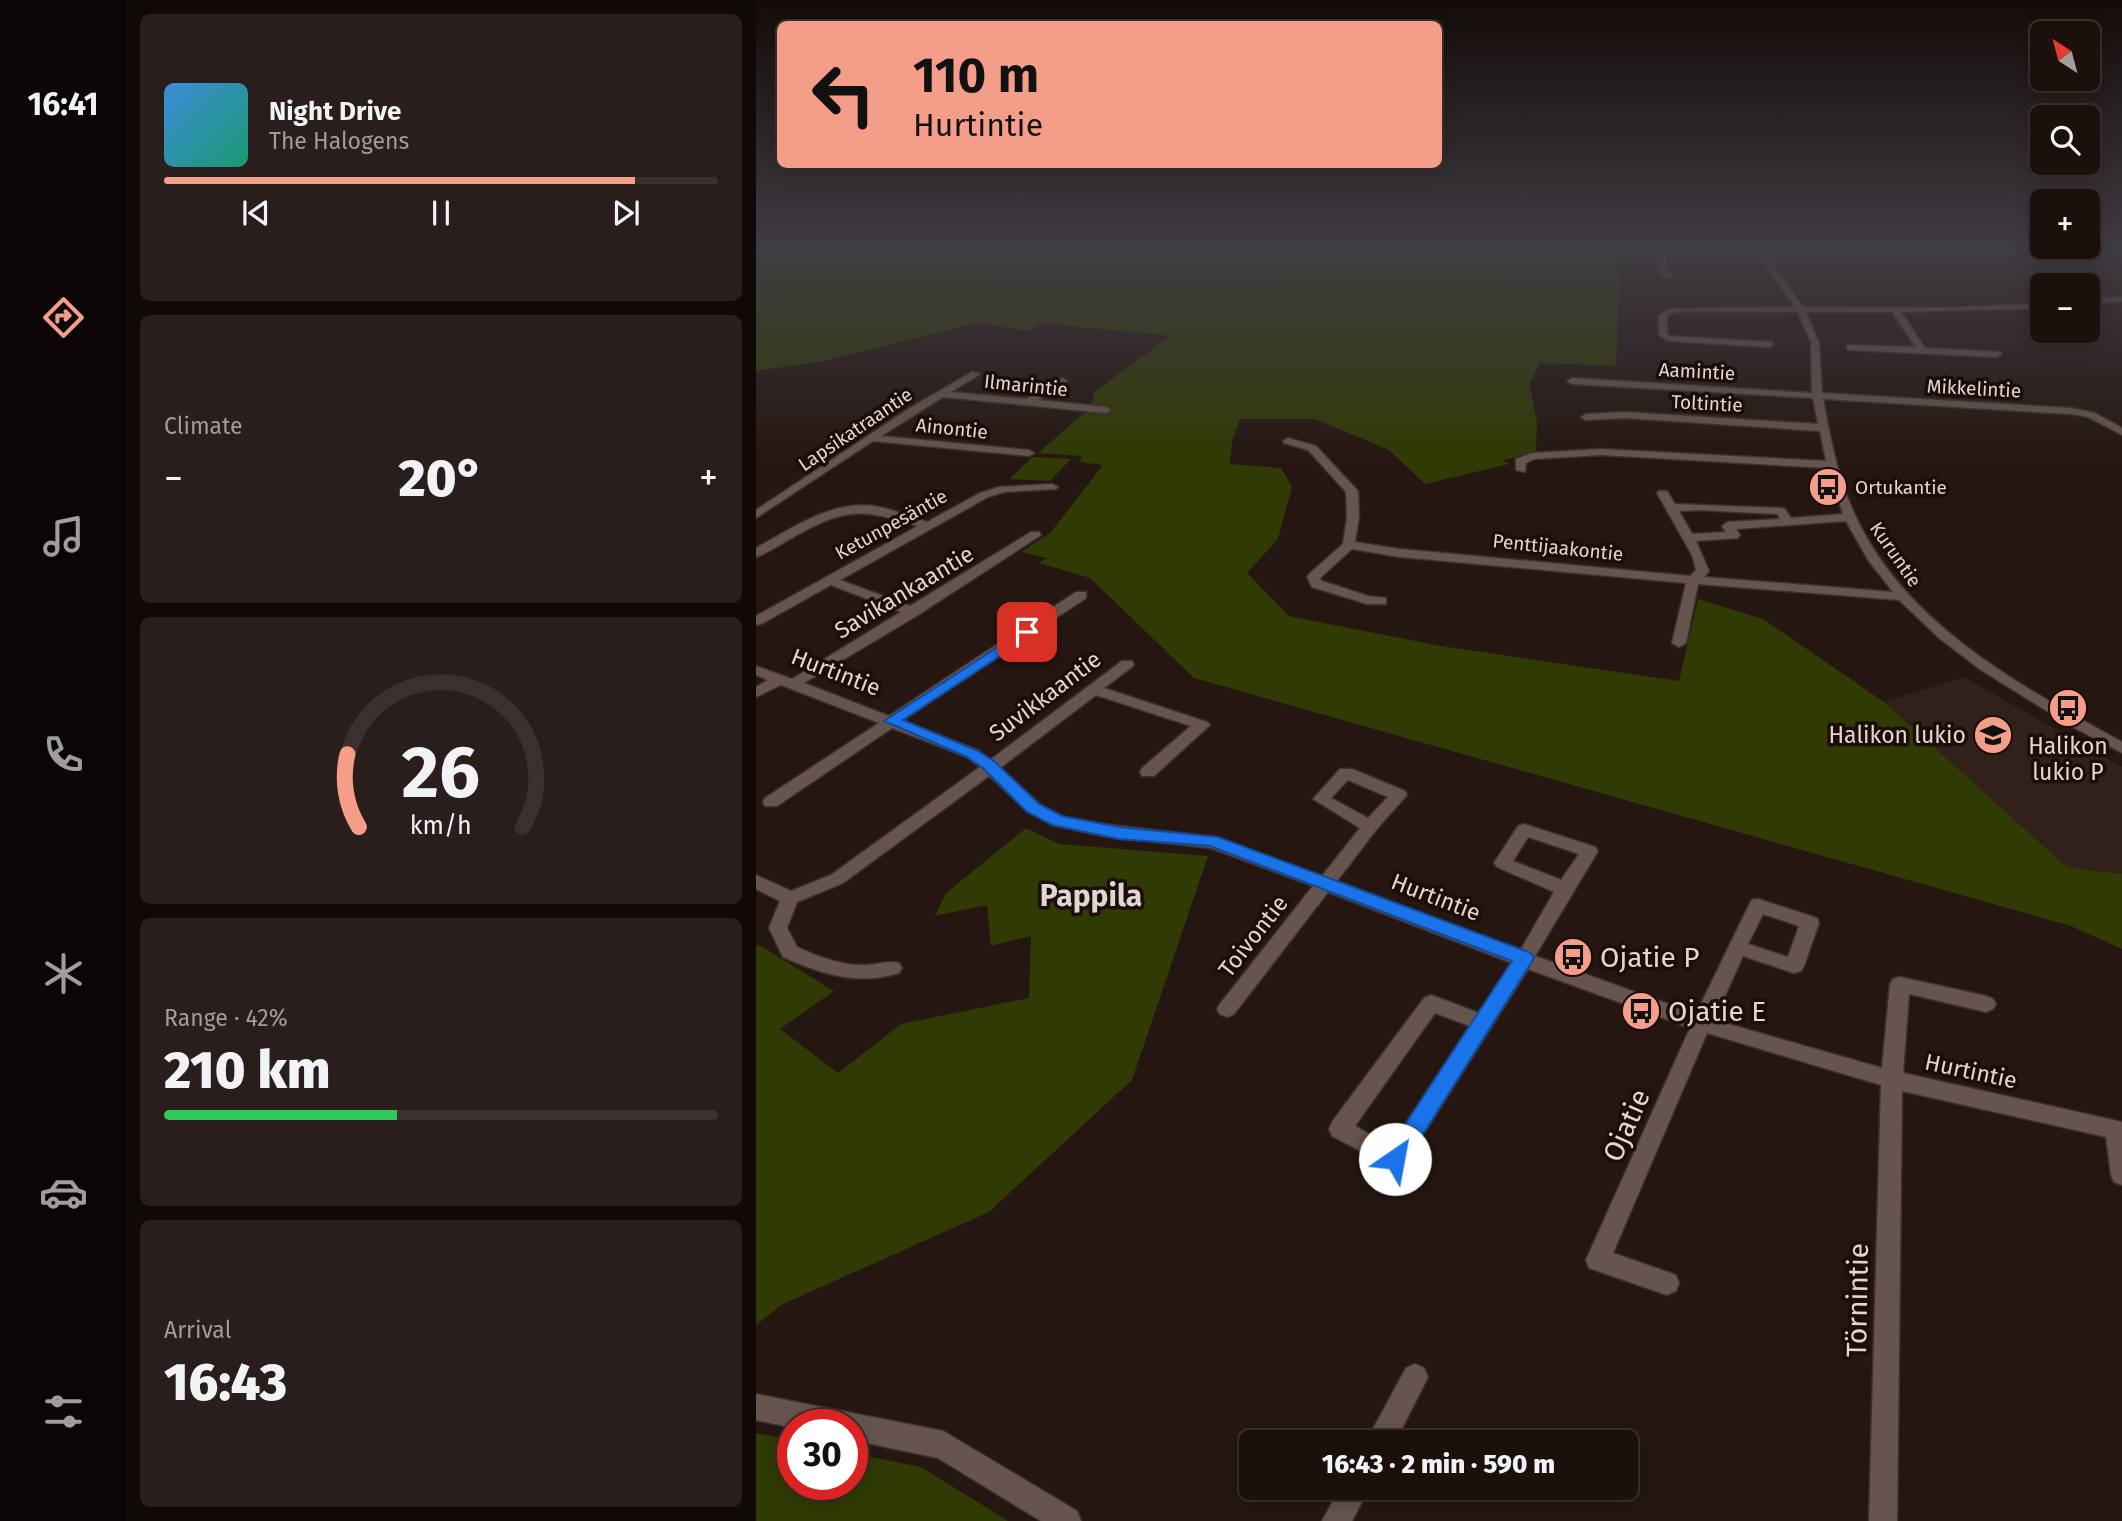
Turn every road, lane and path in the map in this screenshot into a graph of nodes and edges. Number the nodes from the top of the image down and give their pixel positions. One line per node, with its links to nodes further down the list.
1 (1662, 319): 4 (street)
2 (1804, 319): 12 (street, Kuruntie)
3 (1901, 319): 6 (street)
4 (1769, 344)
5 (1850, 347): 6 (street)
6 (1922, 351): 7 (street)
7 (1997, 354)
8 (975, 374): 11 (street, Lapsikatraantie)
9 (1062, 381): 13 (street)
10 (1573, 381): 12 (street, Aamintie)
11 (943, 394): 13 (street, Ilmarintie); 18 (street, Lapsikatraantie)
12 (1819, 396): 16 (street, Kuruntie); 17 (street, Mikkelintie)
13 (1027, 403): 14 (street, Ilmarintie)
14 (1106, 410)
15 (1586, 417): 16 (street, Toltintie)
16 (1825, 428): 21 (street, Kuruntie)
17 (2122, 432)
18 (872, 438): 20 (street, Ainontie); 27 (street, Lapsikatraantie)
19 (1288, 441): 34 (street)
20 (1029, 453)
21 (1832, 465): 22 (street); 28 (street, Kuruntie)
22 (1521, 470)
23 (1052, 487): 30 (street, Ketunpesäntie)
24 (1663, 493): 25 (street)
25 (1671, 508): 26 (street); 33 (street)
26 (1716, 508): 29 (street); 31 (street)
27 (756, 515)
28 (1849, 517): 29 (street); 39 (street, Kuruntie)
29 (1787, 520): 31 (street)
30 (926, 525): 35 (street); 36 (street, Ketunpesäntie)
31 (1728, 526): 33 (street)
32 (1035, 535): 41 (street, Savikankaantie)
33 (1688, 538): 37 (street)
34 (1349, 545): 37 (street, Penttijaakontie); 40 (street)
35 (756, 553)
36 (830, 580): 41 (street); 42 (street, Ketunpesäntie)
37 (1693, 580): 39 (street, Penttijaakontie); 43 (street)
38 (1081, 596): 49 (street)
39 (1899, 596): 50 (street, Kuruntie)
40 (1381, 601)
41 (914, 612): 46 (street, Savikankaantie)
42 (756, 621)
43 (1679, 643)
44 (1127, 664): 47 (street, Suvikkaantie)
45 (756, 670): 46 (street, Hurtintie)
46 (787, 681): 48 (street, Savikankaantie); 49 (street, Hurtintie)
47 (1093, 689): 51 (street, Suvikkaantie); 52 (street)
48 (756, 693)
49 (891, 721): 51 (street, Hurtintie); 53 (street)
50 (2122, 748)
51 (990, 766): 56 (street, Hurtintie); 58 (street, Suvikkaantie)
52 (1148, 772)
53 (771, 802)
54 (1370, 826): 56 (street, Toivontie)
55 (756, 881): 58 (street)
56 (1325, 883): 60 (street, Hurtintie); 63 (street, Toivontie)
57 (1565, 889): 60 (street)
58 (790, 898): 61 (street)
59 (1737, 947): 65 (street, Ojatie)
60 (1525, 958): 64 (street); 65 (street, Hurtintie)
61 (892, 968)
62 (1986, 1004): 66 (street, Törnintie)
63 (1227, 1009)
64 (1482, 1022): 64 (street)
65 (1701, 1024): 66 (street, Hurtintie); 69 (street, Ojatie)
66 (1893, 1081): 67 (street, Hurtintie); 78 (street, Törnintie)
67 (2119, 1130): 68 (street)
68 (2122, 1175)
69 (1667, 1283)
70 (1415, 1377): 74 (street)
71 (756, 1406): 72 (street)
72 (777, 1410)
73 (868, 1429): 76 (street)
74 (1386, 1430)
75 (1348, 1500): 77 (street)
76 (1067, 1521)
77 (1336, 1521)
78 (1884, 1521)

